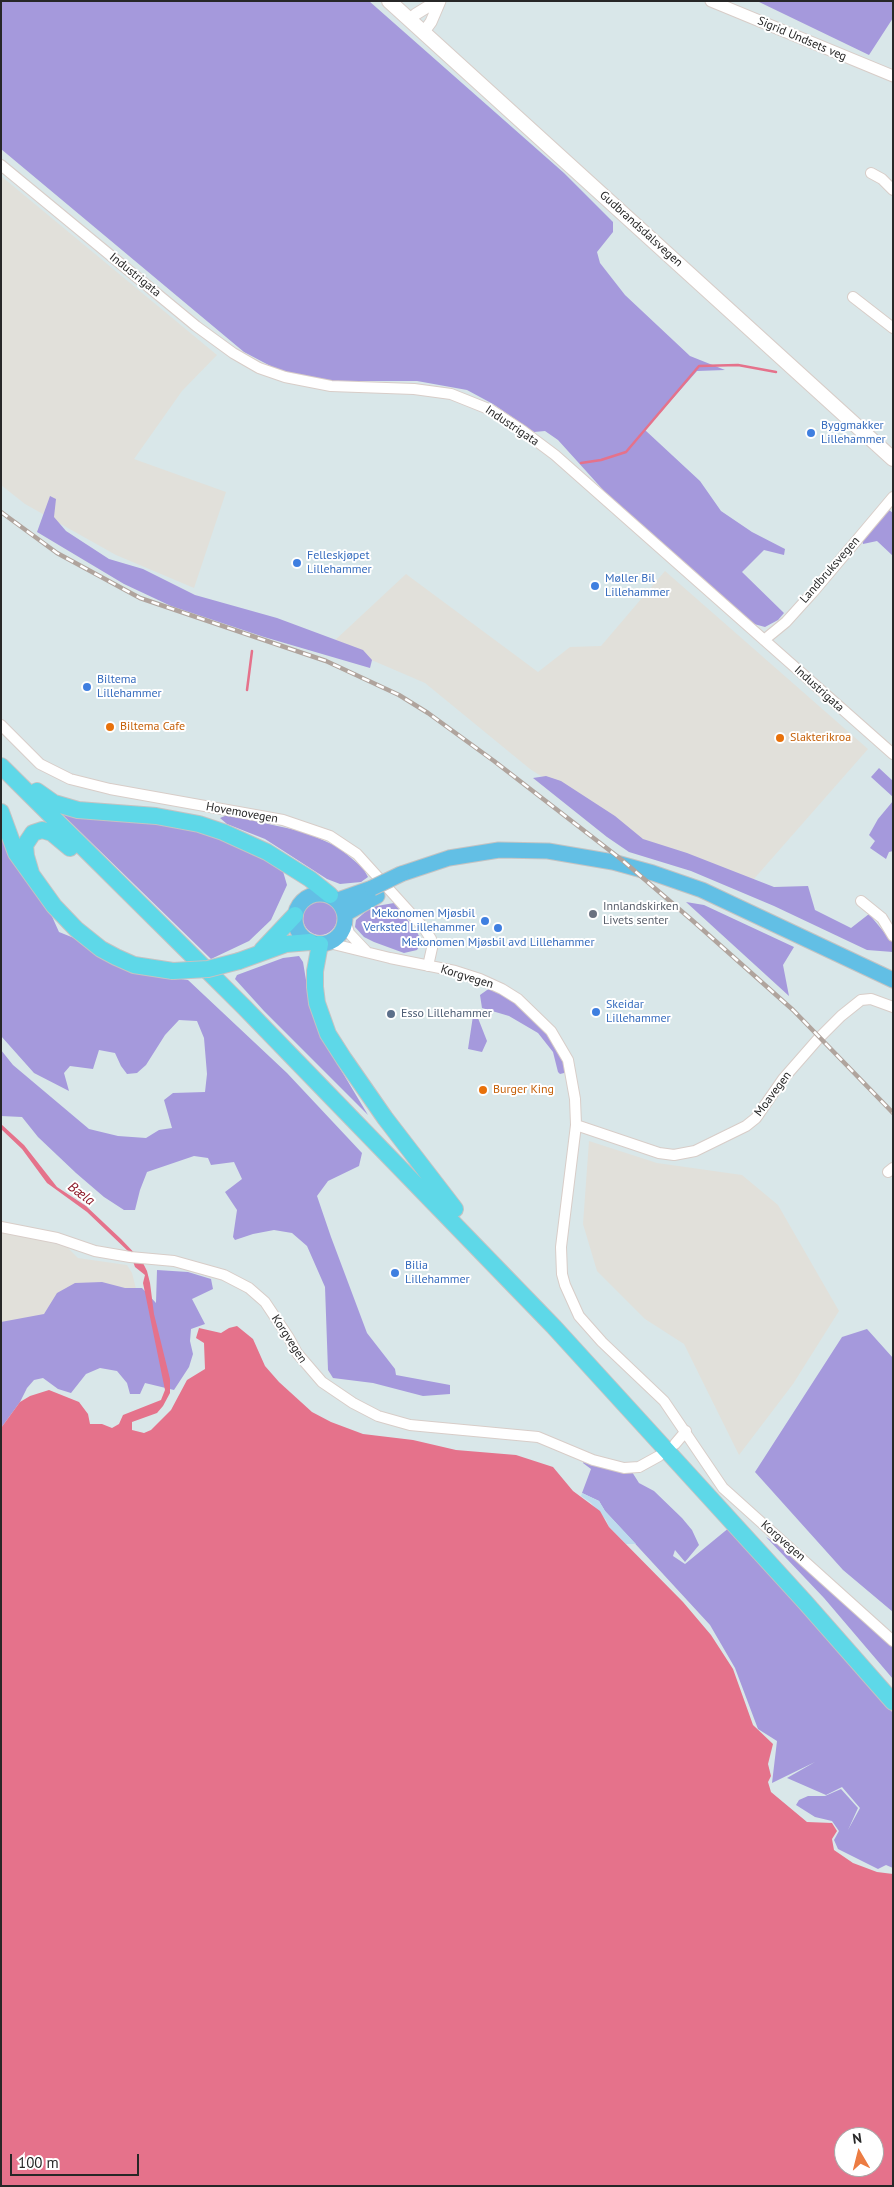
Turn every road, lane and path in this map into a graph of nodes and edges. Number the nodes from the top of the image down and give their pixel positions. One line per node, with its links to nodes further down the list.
1 (389, 1): 4 (main road, Gudbrandsdalsvegen)
2 (438, 1): 4 (street); 5 (street)
3 (711, 1): 6 (street, Sigrid Undsets veg)
4 (409, 20): 5 (main road, Gudbrandsdalsvegen)
5 (423, 32): 12 (main road, Gudbrandsdalsvegen)
6 (893, 76)
7 (1, 165): 14 (street, Industrigata)
8 (871, 173): 9 (street)
9 (893, 190)
10 (853, 297): 11 (street)
11 (893, 328)
12 (893, 459)
13 (893, 497): 14 (street, Landbruksvegen)
14 (764, 640): 16 (street, Industrigata)
15 (1, 726): 32 (street, Hovemovegen)
16 (893, 754)
17 (1, 758): 23 (highway)
18 (1, 766): 31 (highway)
19 (1, 812): 20 (highway)
20 (31, 873): 30 (highway, bridge); 31 (highway)
21 (404, 878): 22 (main road); 33 (main road); 34 (main road)
22 (374, 892): 23 (main road); 26 (main road)
23 (334, 898): 25 (main road); 26 (main road)
24 (861, 901): 27 (street)
25 (295, 915): 28 (main road); 30 (highway)
26 (345, 916): 28 (main road); 29 (street)
27 (893, 936)
28 (320, 943): 29 (street, Korgvegen); 30 (highway); 38 (highway)
29 (367, 952): 32 (street, Korgvegen)
30 (259, 953)
31 (198, 961): 38 (highway)
32 (428, 966): 36 (street, Korgvegen)
33 (893, 980)
34 (893, 990)
35 (893, 1007): 36 (street, Moavegen)
36 (576, 1125): 39 (street, Korgvegen)
37 (1, 1226): 41 (street, Korgvegen)
38 (575, 1349): 43 (highway)
39 (686, 1431): 40 (street); 42 (street, Korgvegen)
40 (675, 1444)
41 (659, 1456)
42 (893, 1641)
43 (893, 1702)

